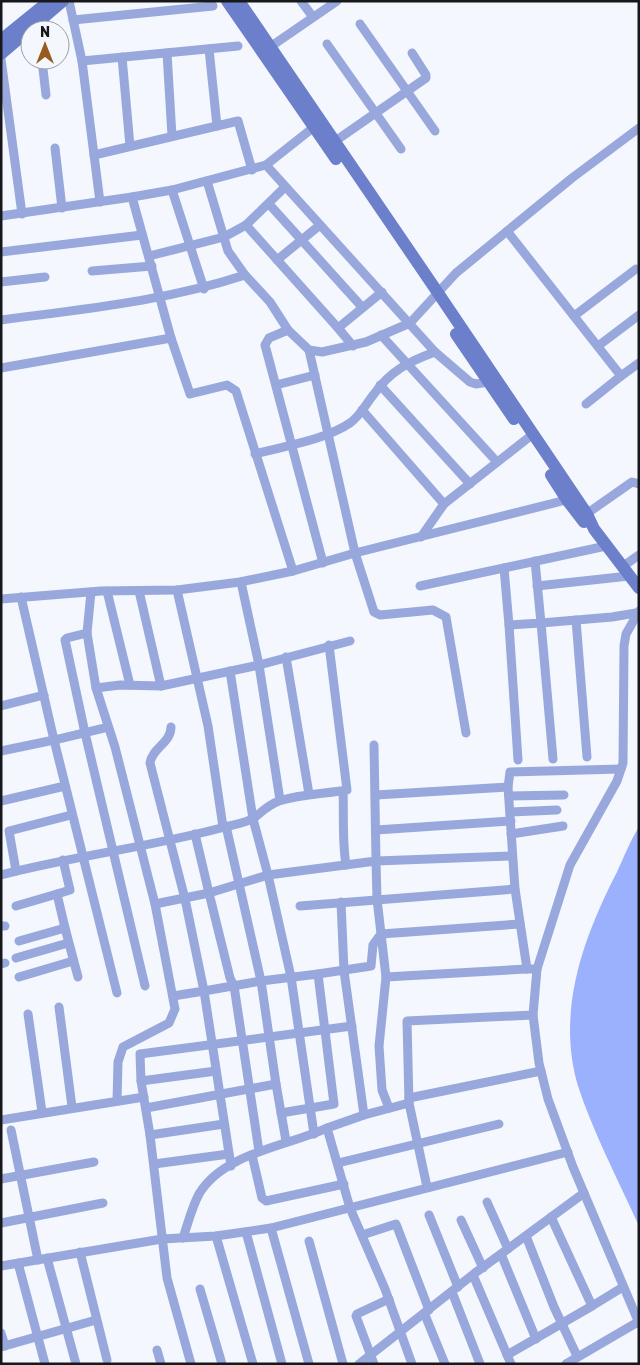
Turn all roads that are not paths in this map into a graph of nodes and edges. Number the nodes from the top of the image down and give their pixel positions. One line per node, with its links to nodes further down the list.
1 (63, 1): 8 (street)
2 (69, 1): 10 (street)
3 (227, 1): 28 (street)
4 (239, 1): 15 (street)
5 (301, 1): 9 (street)
6 (337, 1): 9 (street)
7 (213, 6): 10 (street)
8 (41, 13): 12 (street); 19 (street)
9 (313, 17): 15 (street)
10 (73, 20): 22 (street)
11 (360, 24): 24 (street)
12 (1, 40)
13 (327, 44): 26 (street)
14 (238, 46): 16 (street)
15 (270, 46): 32 (street)
16 (209, 49): 17 (street); 27 (street)
17 (166, 53): 20 (street); 31 (street)
18 (412, 53): 24 (street)
19 (1, 54)
20 (122, 57): 22 (street); 33 (street)
21 (1, 59): 46 (street)
22 (82, 61): 36 (street)
23 (43, 70): 25 (street)
24 (407, 91): 26 (street); 30 (street)
25 (46, 95)
26 (377, 113): 32 (street); 35 (street)
27 (217, 126): 31 (street); 38 (street)
28 (314, 126): 32 (street); 37 (street)
29 (639, 128): 50 (street)
30 (435, 130)
31 (172, 136): 33 (street)
32 (331, 144): 66 (street)
33 (130, 146): 36 (street)
34 (55, 148): 45 (street)
35 (401, 149)
36 (94, 155): 43 (street)
37 (266, 165): 38 (street); 40 (street)
38 (252, 170): 39 (street)
39 (207, 181): 41 (street); 52 (street)
40 (285, 187): 44 (street); 49 (street)
41 (172, 190): 42 (street); 54 (street)
42 (132, 198): 43 (street); 51 (street)
43 (100, 202): 45 (street)
44 (269, 204): 48 (street); 53 (street)
45 (62, 208): 46 (street)
46 (22, 214): 47 (street)
47 (1, 216)
48 (246, 225): 52 (street); 57 (street)
49 (320, 225): 53 (street); 65 (street)
50 (507, 231): 66 (street); 70 (street)
51 (142, 235): 55 (street); 56 (street)
52 (224, 237): 54 (street); 61 (street)
53 (302, 241): 57 (street); 68 (street)
54 (190, 246): 56 (street); 64 (street)
55 (1, 252)
56 (149, 256): 58 (street)
57 (277, 260): 73 (street)
58 (152, 266): 60 (street); 67 (street)
59 (636, 269): 70 (street)
60 (92, 270)
61 (245, 275): 64 (street); 74 (street)
62 (45, 277): 63 (street)
63 (1, 282)
64 (204, 289): 67 (street)
65 (382, 292): 68 (street); 72 (street)
66 (436, 295): 72 (street); 86 (street); 98 (street)
67 (161, 298): 71 (street); 76 (street)
68 (362, 307): 73 (street)
69 (639, 315): 78 (street)
70 (574, 316): 78 (street)
71 (1, 320)
72 (410, 323): 75 (street); 80 (street)
73 (338, 328): 77 (street)
74 (288, 330): 79 (street); 87 (street)
75 (381, 335): 77 (street); 82 (street)
76 (172, 338): 83 (street); 94 (street)
77 (352, 346): 79 (street)
78 (598, 346): 85 (street)
79 (309, 350): 84 (street)
80 (435, 352): 82 (street); 86 (street)
81 (639, 363): 85 (street)
82 (406, 364): 88 (street); 95 (street)
83 (1, 368)
84 (315, 375): 87 (street); 91 (street)
85 (621, 376): 89 (street)
86 (488, 382): 92 (street)
87 (276, 385): 93 (street)
88 (380, 385): 90 (street); 96 (street)
89 (586, 404)
90 (362, 410): 91 (street); 99 (street)
91 (328, 434): 93 (street); 103 (street)
92 (528, 438): 95 (street); 98 (street)
93 (291, 444): 94 (street); 106 (street)
94 (255, 454): 108 (street)
95 (497, 462): 96 (street)
96 (470, 484): 99 (street)
97 (639, 484): 100 (street)
98 (571, 498): 100 (street); 101 (street)
99 (444, 504): 101 (street)
100 (583, 516): 102 (street)
101 (421, 537): 103 (street)
102 (606, 546): 105 (street); 109 (street)
103 (355, 552): 106 (street); 139 (street)
104 (639, 555): 109 (street)
105 (535, 561): 107 (street); 112 (street)
106 (323, 563): 108 (street)
107 (504, 568): 111 (street); 123 (street)
108 (293, 571): 110 (street)
109 (626, 571): 112 (street); 113 (street)
110 (241, 582): 115 (street); 128 (street)
111 (420, 586)
112 (537, 586): 122 (street)
113 (639, 588)
114 (139, 590): 115 (street); 116 (street); 132 (street)
115 (177, 590): 130 (street)
116 (107, 591): 117 (street); 131 (street)
117 (91, 592): 118 (street); 124 (street)
118 (21, 597): 119 (street); 134 (street)
119 (1, 599)
120 (638, 612): 121 (street); 146 (street)
121 (576, 620): 122 (street); 143 (street)
122 (541, 623): 123 (street); 144 (street)
123 (509, 625): 145 (street)
124 (87, 633): 133 (street); 138 (street)
125 (350, 641): 126 (street)
126 (329, 646): 127 (street); 148 (street)
127 (286, 657): 128 (street); 150 (street)
128 (259, 665): 129 (street); 153 (street)
129 (230, 671): 130 (street); 158 (street)
130 (198, 677): 132 (street); 160 (street)
131 (130, 684): 132 (street); 133 (street)
132 (161, 686)
133 (96, 688): 136 (street)
134 (44, 695): 135 (street); 140 (street)
135 (1, 706)
136 (108, 727): 138 (street); 166 (street)
137 (171, 727): 164 (street)
138 (85, 733): 140 (street); 167 (street)
139 (466, 733)
140 (54, 740): 142 (street); 147 (street)
141 (374, 745): 151 (street)
142 (1, 751)
143 (587, 757)
144 (552, 759)
145 (518, 760)
146 (621, 769): 149 (street); 194 (street)
147 (65, 786): 154 (street); 156 (street)
148 (343, 790): 150 (street); 172 (street)
149 (509, 791): 151 (street); 152 (street); 157 (street)
150 (309, 794): 153 (street)
151 (376, 795): 161 (street)
152 (564, 795)
153 (280, 800): 158 (street)
154 (1, 801)
155 (557, 810): 157 (street)
156 (71, 815): 165 (street); 169 (street)
157 (511, 816): 161 (street); 163 (street)
158 (253, 819): 160 (street); 175 (street)
159 (563, 826): 163 (street)
160 (224, 827): 162 (street); 176 (street)
161 (376, 830): 171 (street)
162 (195, 834): 164 (street); 178 (street)
163 (511, 834): 168 (street)
164 (170, 839): 166 (street); 180 (street)
165 (6, 844): 173 (street)
166 (141, 846): 167 (street); 183 (street)
167 (113, 853): 169 (street); 202 (street)
168 (512, 856): 171 (street); 177 (street)
169 (84, 858): 170 (street); 205 (street)
170 (63, 860): 173 (street); 179 (street)
171 (376, 862): 172 (street); 181 (street)
172 (346, 865): 175 (street)
173 (16, 871): 174 (street)
174 (1, 875)
175 (268, 875): 176 (street); 199 (street)
176 (239, 884): 178 (street); 201 (street)
177 (515, 889): 181 (street); 186 (street)
178 (209, 893): 180 (street); 203 (street)
179 (57, 894): 184 (street); 187 (street)
180 (185, 899): 183 (street); 204 (street)
181 (377, 899): 182 (street); 188 (street)
182 (341, 902): 185 (street); 195 (street)
183 (155, 904): 206 (street)
184 (16, 906)
185 (300, 906)
186 (520, 924): 188 (street); 193 (street)
187 (65, 928): 189 (street); 190 (street)
188 (381, 934): 195 (street); 200 (street)
189 (19, 941)
190 (68, 943): 191 (street); 192 (street)
191 (16, 958)
192 (73, 961): 197 (street); 198 (street)
193 (526, 969): 194 (street); 200 (street)
194 (537, 969): 209 (street)
195 (344, 971): 196 (street); 210 (street)
196 (318, 974): 199 (street); 211 (street)
197 (19, 977)
198 (78, 977)
199 (291, 977): 201 (street); 212 (street)
200 (386, 977): 228 (street)
201 (261, 980): 203 (street); 213 (street)
202 (145, 986)
203 (234, 986): 204 (street); 214 (street)
204 (204, 991): 206 (street); 215 (street)
205 (117, 993)
206 (173, 996): 224 (street)
207 (59, 1007): 225 (street)
208 (28, 1014): 229 (street)
209 (533, 1015): 217 (street); 223 (street)
210 (352, 1026): 211 (street); 231 (street)
211 (325, 1029): 212 (street); 227 (street)
212 (297, 1033): 213 (street); 227 (street)
213 (270, 1037): 214 (street); 219 (street)
214 (243, 1040): 215 (street); 220 (street)
215 (212, 1045): 216 (street); 218 (street)
216 (216, 1071): 218 (street); 221 (street)
217 (541, 1071): 223 (street); 241 (street)
218 (141, 1081): 222 (street)
219 (276, 1084): 220 (street); 230 (street)
220 (250, 1090): 221 (street); 242 (street)
221 (220, 1096): 226 (street); 233 (street)
222 (144, 1097): 224 (street); 226 (street)
223 (409, 1100): 228 (street); 240 (street)
224 (117, 1101): 225 (street)
225 (72, 1107): 229 (street)
226 (146, 1108): 238 (street)
227 (309, 1108): 230 (street); 237 (street)
228 (389, 1108): 231 (street)
229 (42, 1112): 232 (street)
230 (281, 1113): 239 (street)
231 (364, 1114): 235 (street)
232 (1, 1120)
233 (224, 1124): 238 (street); 243 (street)
234 (499, 1124): 240 (street)
235 (327, 1128): 237 (street); 245 (street)
236 (11, 1130): 248 (street)
237 (314, 1134): 239 (street)
238 (150, 1135): 246 (street)
239 (286, 1141): 242 (street)
240 (416, 1143): 245 (street); 251 (street)
241 (568, 1152): 251 (street); 252 (street)
242 (255, 1153): 247 (street); 250 (street)
243 (229, 1154): 246 (street); 247 (street)
244 (94, 1162): 248 (street)
245 (338, 1163): 250 (street)
246 (154, 1164): 267 (street)
247 (231, 1166): 266 (street)
248 (20, 1176): 249 (street); 258 (street)
249 (1, 1179)
250 (344, 1184): 255 (street)
251 (427, 1187): 255 (street)
252 (584, 1193): 257 (street); 276 (street)
253 (487, 1202): 269 (street)
254 (103, 1203): 258 (street)
255 (350, 1208): 261 (street); 263 (street)
256 (429, 1215): 278 (street)
257 (551, 1217): 265 (street); 280 (street)
258 (28, 1218): 260 (street); 271 (street)
259 (461, 1220): 274 (street)
260 (1, 1223)
261 (271, 1228): 262 (street); 303 (street)
262 (246, 1232): 264 (street); 302 (street)
263 (362, 1235): 279 (street); 281 (street)
264 (216, 1236): 266 (street); 301 (street)
265 (526, 1236): 269 (street); 284 (street)
266 (182, 1238): 267 (street)
267 (162, 1239): 270 (street); 299 (street)
268 (309, 1241): 304 (street)
269 (505, 1251): 274 (street); 289 (street)
270 (80, 1252): 271 (street); 282 (street)
271 (43, 1259): 272 (street); 285 (street)
272 (18, 1264): 273 (street); 288 (street)
273 (1, 1266)
274 (483, 1268): 275 (street)
275 (473, 1275): 278 (street); 294 (street)
276 (623, 1287): 280 (street); 283 (street)
277 (200, 1289): 300 (street)
278 (455, 1289): 281 (street); 308 (street)
279 (389, 1299): 286 (street); 292 (street)
280 (592, 1306): 284 (street)
281 (427, 1312): 286 (street); 307 (street)
282 (96, 1320): 285 (street); 293 (street)
283 (638, 1323): 295 (street)
284 (562, 1324): 289 (street); 295 (street)
285 (66, 1329): 288 (street); 297 (street)
286 (399, 1332): 292 (street); 306 (street)
287 (1, 1333): 290 (street)
288 (38, 1336): 290 (street); 296 (street)
289 (536, 1339): 294 (street)
290 (3, 1347)
291 (157, 1350): 298 (street)
292 (373, 1359): 305 (street)
293 (107, 1360)
294 (509, 1360)
295 (572, 1361)
296 (46, 1364)
297 (76, 1364)
298 (161, 1364)
299 (191, 1364)
300 (222, 1364)
301 (253, 1364)
302 (282, 1364)
303 (309, 1364)
304 (343, 1364)
305 (359, 1364)
306 (412, 1364)
307 (445, 1364)
308 (480, 1364)

